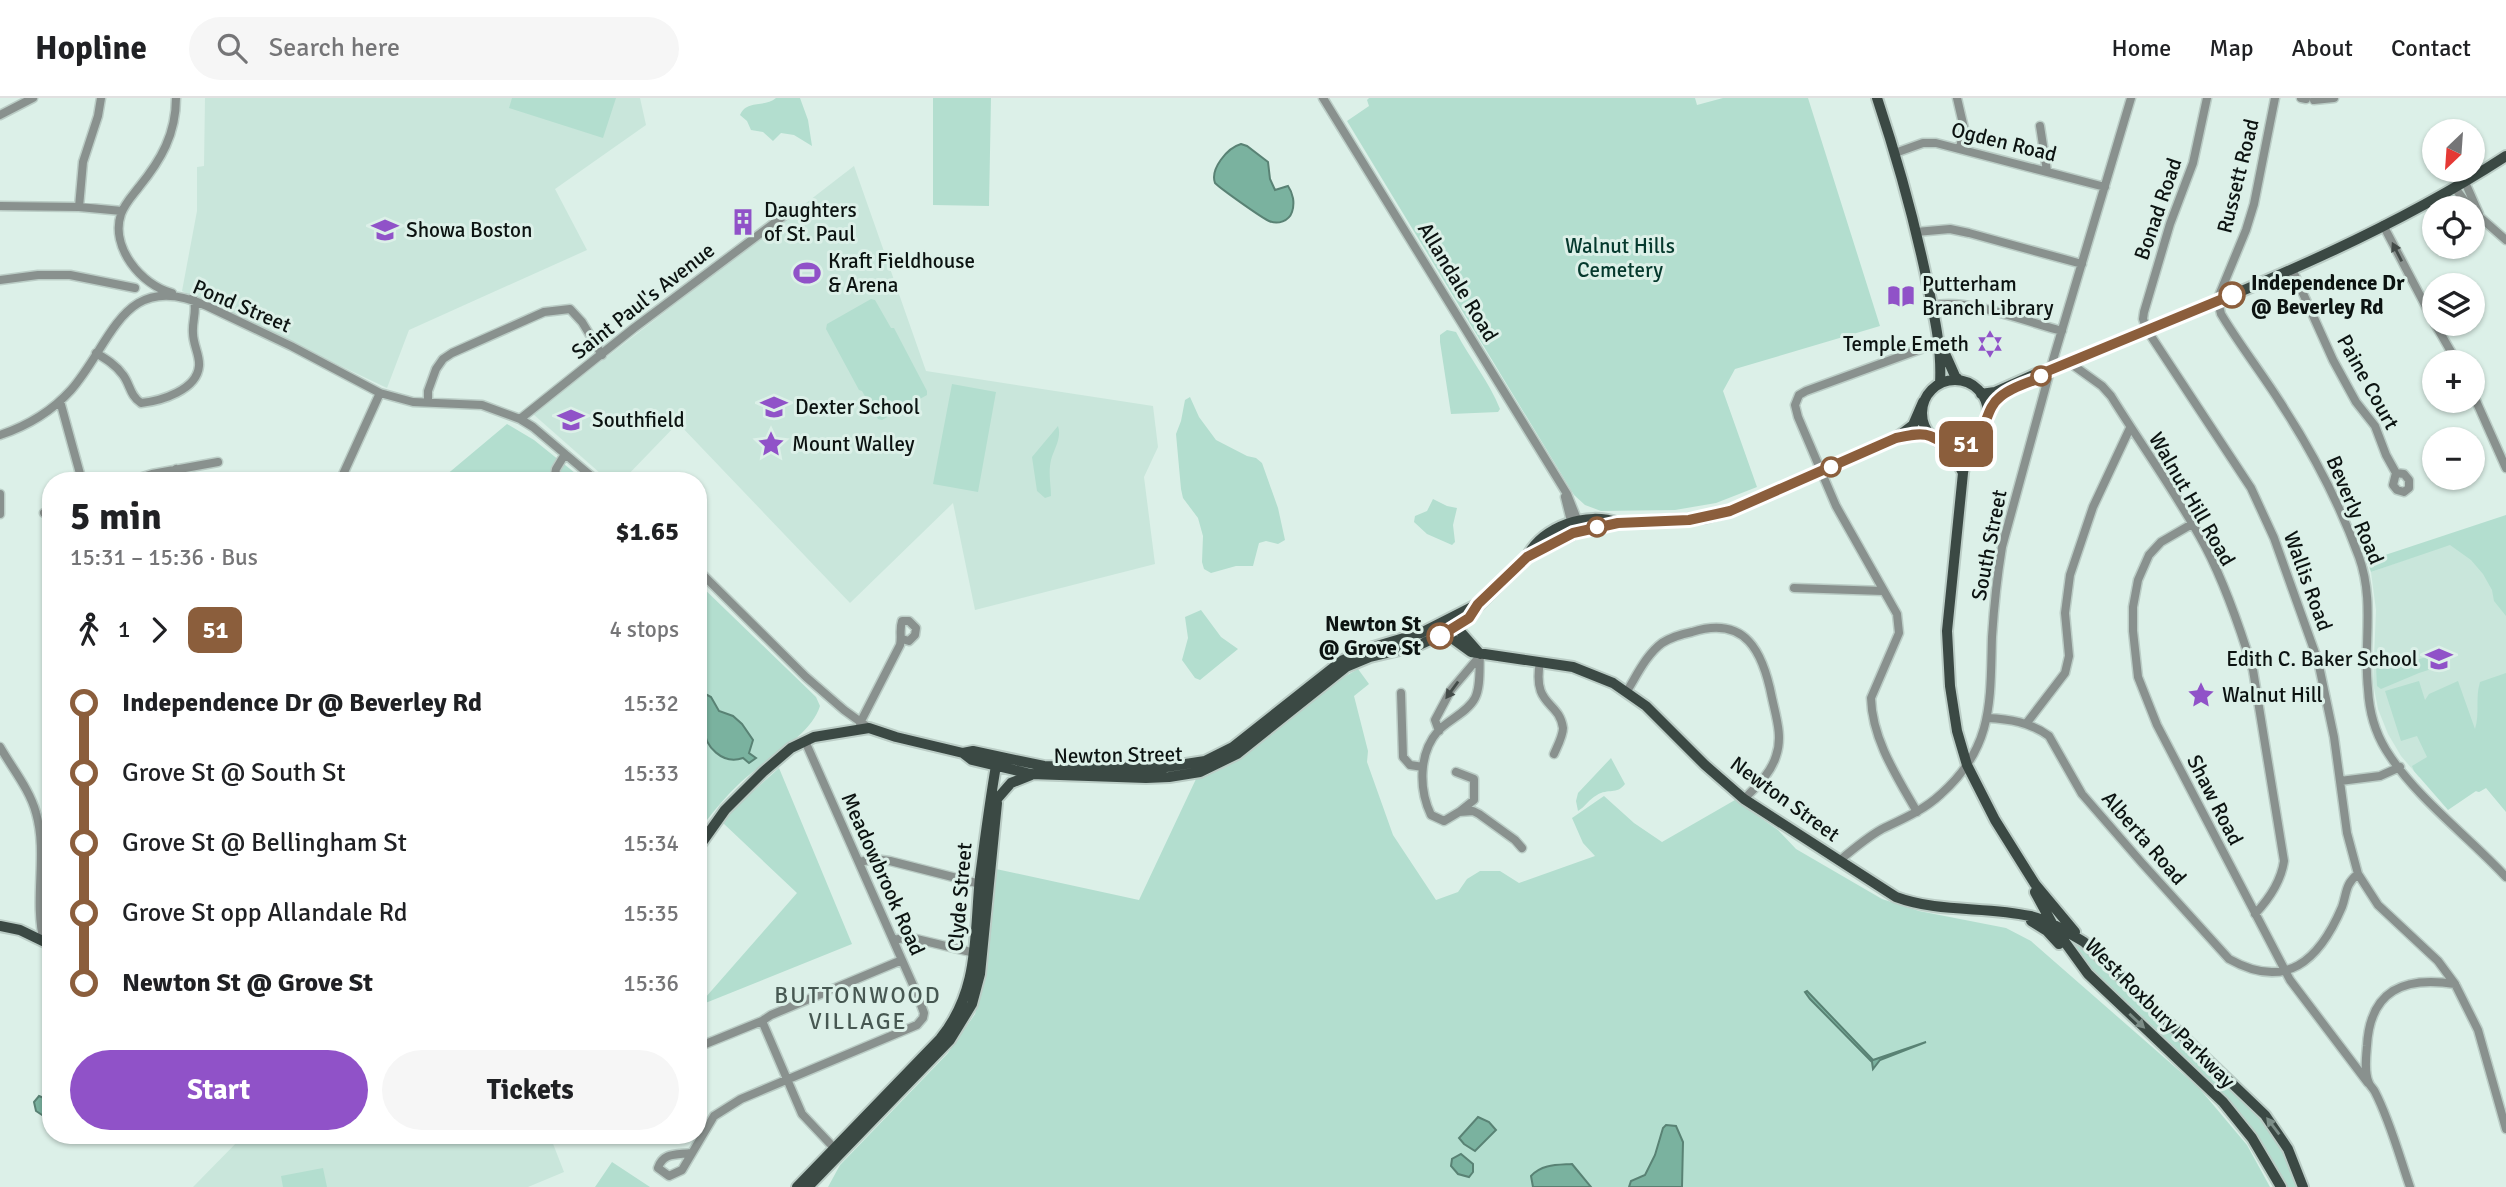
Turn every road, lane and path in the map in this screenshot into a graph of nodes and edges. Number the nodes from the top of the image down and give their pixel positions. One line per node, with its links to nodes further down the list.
1 (33, 98): 12 (street)
2 (102, 98): 22 (street)
3 (176, 98): 23 (street)
4 (1324, 98): 77 (street, Allandale Road)
5 (1877, 98): 15 (main road)
6 (1957, 98): 14 (street)
7 (2131, 98): 19 (street, South Street)
8 (2207, 98): 39 (street, Bonad Road)
9 (2275, 98): 36 (street, Russett Road)
10 (2334, 98): 11 (street)
11 (2307, 99)
12 (0, 115)
13 (2040, 126): 17 (street)
14 (1960, 148): 15 (street, Ogden Road); 17 (street, Ogden Road)
15 (1895, 153): 27 (main road)
16 (2506, 156): 18 (main road)
17 (2048, 171): 19 (street, Ogden Road)
18 (2460, 185): 20 (street); 26 (main road)
19 (2105, 187): 29 (street, South Street)
20 (2466, 196)
21 (0, 206): 22 (street)
22 (79, 207): 23 (street)
23 (122, 211): 31 (street)
24 (789, 212): 43 (street, Saint Paul's Avenue)
25 (2485, 222): 28 (street)
26 (2383, 225): 30 (main road); 34 (street, one-way to 26)
27 (1916, 232): 29 (street); 37 (main road)
28 (2506, 240)
29 (2082, 264): 40 (street, South Street)
30 (2292, 269): 36 (main road); 73 (street, Paine Court)
31 (137, 272): 33 (street); 35 (street)
32 (0, 281): 33 (street)
33 (135, 288): 38 (street)
34 (2422, 298)
35 (194, 300): 38 (street, Pond Street); 42 (street); 48 (street, Pond Street)
36 (2218, 301): 39 (main road); 98 (street, Beverly Road)
37 (1932, 306): 40 (street); 41 (main road)
38 (132, 307): 42 (street)
39 (2147, 330): 44 (main road); 101 (street, Wallis Road)
40 (2062, 331): 45 (street, South Street)
41 (1940, 342): 46 (main road); 47 (main road); 66 (street)
42 (96, 354): 50 (street)
43 (602, 355): 51 (street); 55 (street, Saint Paul's Avenue)
44 (2070, 363): 45 (main road); 56 (street, Walnut Hill Road)
45 (2047, 372): 49 (main road); 53 (main road); 88 (street, South Street)
46 (1959, 380): 47 (main road); 49 (main road)
47 (1940, 383): 52 (main road)
48 (380, 393): 51 (street, Pond Street); 70 (street)
49 (1981, 394): 53 (main road)
50 (60, 401): 57 (street); 67 (street)
51 (428, 402): 55 (street, Pond Street)
52 (1923, 402): 58 (main road); 59 (main road)
53 (1988, 411): 60 (main road)
54 (2481, 413): 64 (street)
55 (517, 418): 62 (street)
56 (2130, 428): 78 (street, Walnut Hill Road); 89 (street)
57 (0, 435)
58 (1931, 436): 59 (main road); 61 (main road)
59 (1896, 438): 66 (main road)
60 (1972, 441): 61 (main road); 74 (main road, West Roxbury Parkway)
61 (1948, 445): 74 (main road)
62 (565, 454): 71 (street); 72 (street)
63 (218, 462): 65 (street)
64 (2506, 468)
65 (176, 469): 68 (street); 69 (street)
66 (1821, 471): 77 (main road); 81 (street)
67 (80, 472)
68 (164, 472)
69 (177, 472)
70 (344, 472)
71 (555, 472)
72 (586, 472)
73 (2396, 472)
74 (1963, 473): 96 (main road, West Roxbury Parkway)
75 (0, 494): 76 (street)
76 (0, 514)
77 (1577, 524): 82 (main road)
78 (2192, 524): 115 (street, Walnut Hill Road); 115 (street, Shaw Road)
79 (707, 579): 90 (street, Newton Street)
80 (1794, 588): 81 (street)
81 (1883, 591): 105 (street)
82 (1449, 626): 84 (main road, Newton Street); 95 (main road, Newton Street); 100 (main road, Newton Street)
83 (902, 639): 90 (street)
84 (1480, 654): 85 (main road, Newton Street); 91 (street, one-way to 91); 91 (street)
85 (1540, 662): 86 (main road, Newton Street); 94 (street)
86 (1627, 691): 103 (main road, Newton Street); 103 (street)
87 (1401, 693): 97 (street)
88 (1987, 718): 89 (street, Alberta Road); 96 (street, South Street)
89 (2026, 724): 124 (street, Alberta Road)
90 (864, 725): 92 (main road); 95 (main road, Newton Street)
91 (1439, 731): 97 (street)
92 (805, 741): 106 (main road); 109 (street, Meadowbrook Road)
93 (0, 747): 118 (street)
94 (1554, 754)
95 (1000, 763): 100 (main road, Newton Street); 102 (main road, Clyde Street); 113 (main road, Clyde Street)
96 (1967, 765): 105 (street, South Street); 110 (main road, West Roxbury Parkway)
97 (1423, 767): 104 (street)
98 (2400, 767): 101 (street); 112 (street, Beverly Road)
99 (1456, 772): 104 (street)
100 (1031, 774): 102 (main road)
101 (2340, 782): 111 (street, Wallis Road)
102 (997, 799): 113 (main road, Clyde Street)
103 (1744, 799): 108 (main road, Newton Street)
104 (1459, 812): 107 (street)
105 (1917, 812): 108 (street, South Street)
106 (707, 836)
107 (1522, 848)
108 (1839, 861): 114 (main road, Newton Street)
109 (859, 862): 113 (street); 119 (street, Meadowbrook Road)
110 (2020, 862): 116 (main road, West Roxbury Parkway); 121 (main road, West Roxbury Parkway)
111 (2358, 874): 124 (street); 126 (street, Wallis Road)
112 (2506, 877)
113 (984, 885): 122 (main road, Clyde Street)
114 (2009, 913): 116 (main road, Newton Street); 125 (main road, Newton Street)
115 (2255, 914): 124 (street, Shaw Road)
116 (2051, 923): 121 (main road, Newton Street); 125 (main road, West Roxbury Parkway)
117 (0, 926): 120 (main road)
118 (42, 933)
119 (894, 940): 122 (street); 123 (street, Meadowbrook Road)
120 (42, 941)
121 (2084, 942): 138 (main road, Newton Street, one-way to 121)
122 (978, 954): 134 (main road, Clyde Street)
123 (902, 960): 127 (street); 129 (street, Meadowbrook Road)
124 (2285, 971): 130 (street, Shaw Road)
125 (2088, 974): 137 (main road, West Roxbury Parkway, one-way to 137)
126 (2455, 984): 130 (street); 132 (street, Wallis Road)
127 (762, 1021): 128 (street); 129 (street)
128 (707, 1043)
129 (786, 1081): 131 (street); 134 (street)
130 (2368, 1083): 139 (street)
131 (707, 1127)
132 (2506, 1129)
133 (697, 1144): 135 (street)
134 (837, 1152): 136 (main road, Clyde Street)
135 (691, 1153)
136 (801, 1187)
137 (2281, 1187)
138 (2303, 1187)
139 (2410, 1187)

